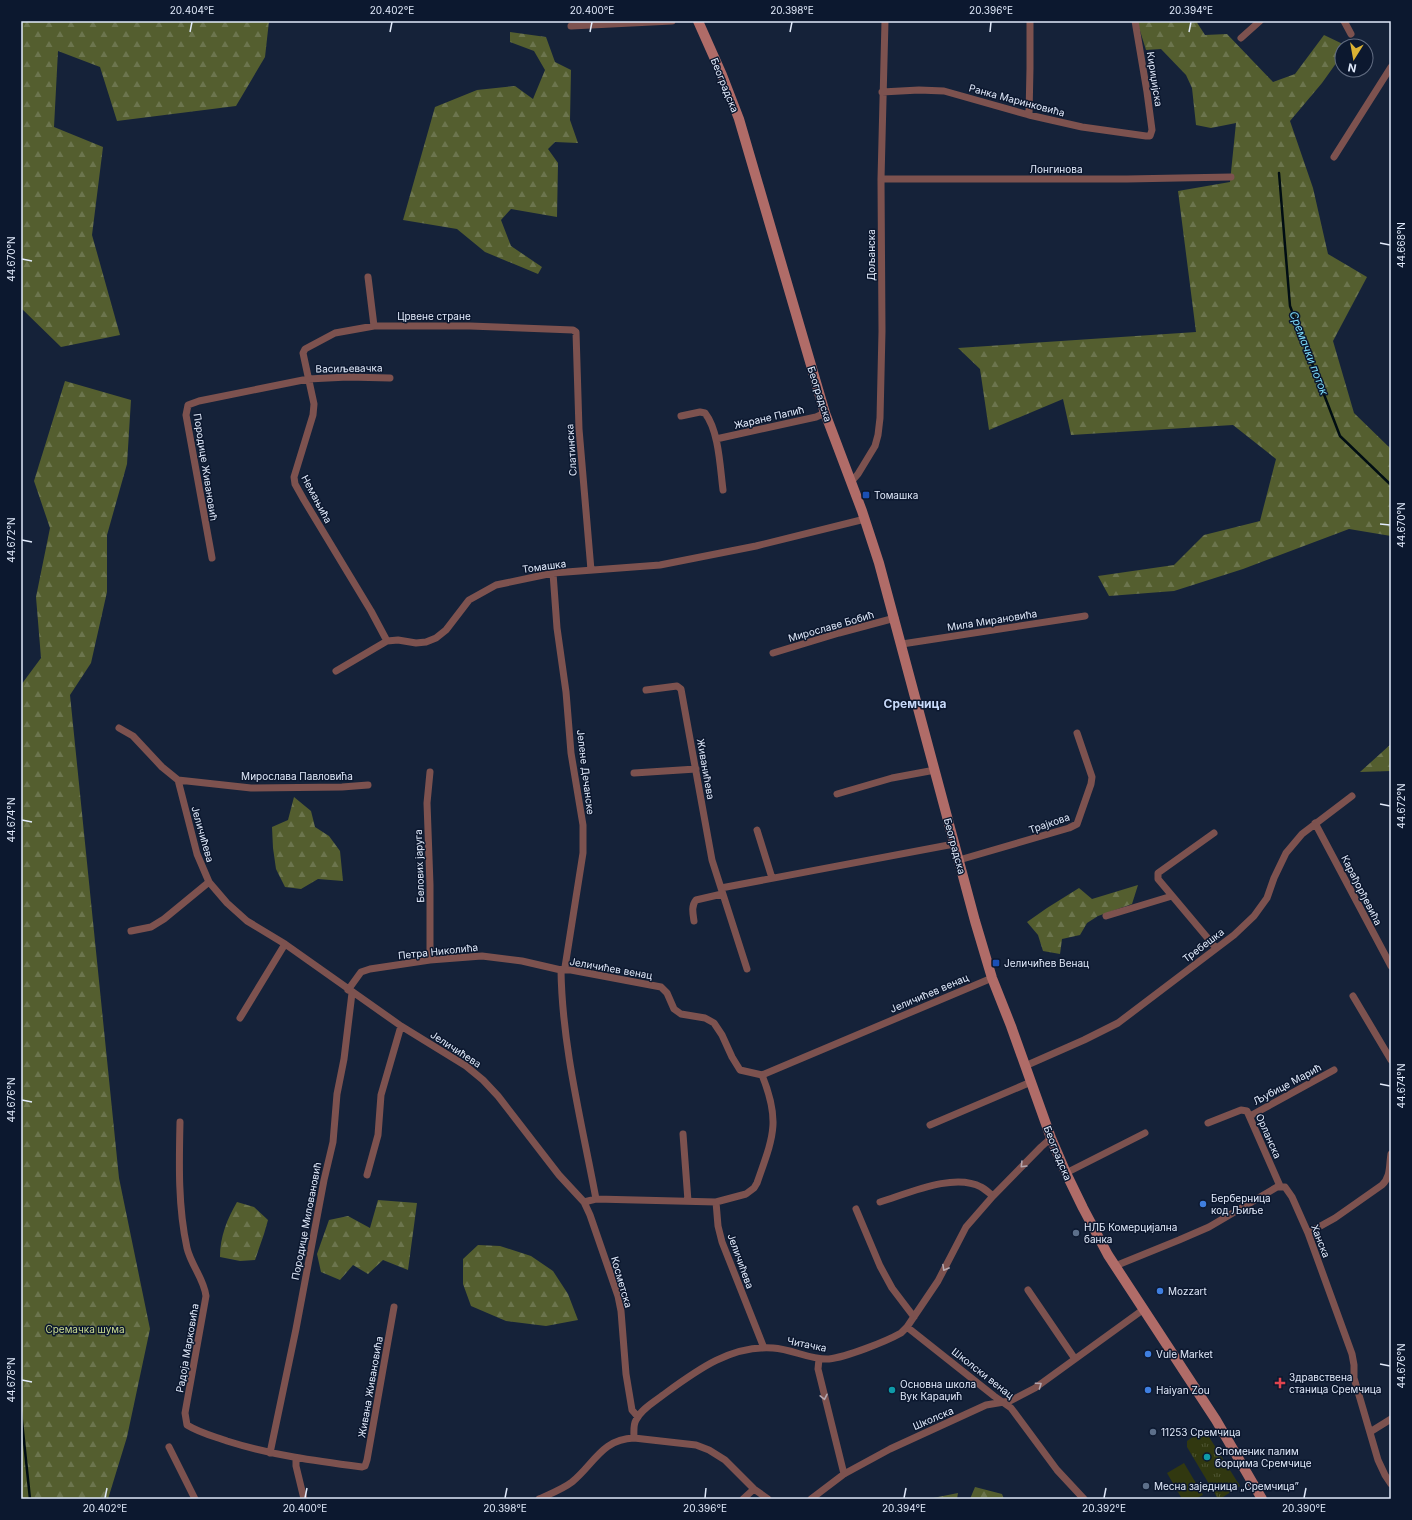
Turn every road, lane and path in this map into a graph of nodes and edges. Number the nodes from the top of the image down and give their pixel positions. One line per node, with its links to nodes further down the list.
1 (672, 21): 8 (street)
2 (698, 21): 24 (main road, Београдска)
3 (885, 21): 12 (street, Дољанска)
4 (1030, 21): 13 (street)
5 (1135, 21): 14 (street, Кириџијска)
6 (1260, 21): 10 (street)
7 (1344, 21): 9 (street)
8 (571, 26)
9 (1351, 34)
10 (1241, 38)
11 (1391, 67): 15 (street)
12 (882, 92): 13 (street, Ранка Маринковића); 17 (street, Дољанска)
13 (1029, 115): 14 (street, Ранка Маринковића)
14 (1146, 136)
15 (1334, 157)
16 (1230, 177): 17 (street, Лонгинова)
17 (880, 179): 27 (street, Дољанска)
18 (368, 277): 19 (street)
19 (374, 326): 20 (street, Црвене стране); 21 (street, Црвене стране)
20 (573, 330): 31 (street, Слатинска)
21 (303, 353): 23 (street, Немањића)
22 (390, 378): 23 (street, Васиљевачка)
23 (308, 379): 30 (street, Породице Живановић); 35 (street, Немањића)
24 (825, 413): 26 (street, Жаране Папић); 27 (main road, Београдска)
25 (680, 416): 26 (street)
26 (716, 439): 28 (street)
27 (851, 482): 29 (main road, Београдска)
28 (723, 490)
29 (865, 519): 31 (street, Томашка); 34 (main road, Београдска)
30 (212, 558)
31 (591, 570): 32 (street, Томашка)
32 (553, 573): 35 (street, Томашка); 67 (street, Јелене Дечанске)
33 (1085, 616): 36 (street, Мила Мирановића)
34 (895, 618): 36 (main road, Београдска); 37 (street, Мирославе Бобић)
35 (388, 642): 38 (street)
36 (902, 644): 43 (main road, Београдска)
37 (773, 653)
38 (336, 671)
39 (646, 690): 42 (street, Живанићева)
40 (119, 728): 46 (street)
41 (1077, 733): 54 (street, Трајкова)
42 (696, 769): 45 (street); 57 (street, Живанићева)
43 (935, 770): 48 (street); 53 (main road, Београдска)
44 (430, 772): 64 (street, Белових јаруга)
45 (634, 773)
46 (178, 780): 47 (street, Мирослава Павловића); 56 (street, Јеличићева)
47 (368, 785)
48 (837, 794)
49 (1352, 796): 50 (street, Требешка)
50 (1315, 824): 63 (street, Требешка); 65 (street, Карађорђевића)
51 (757, 830): 55 (street)
52 (1214, 833): 58 (street)
53 (954, 844): 54 (main road, Београдска); 55 (street)
54 (959, 860): 68 (main road, Београдска)
55 (772, 878): 57 (street)
56 (209, 882): 61 (street); 62 (street, Јеличићева)
57 (721, 891): 60 (street); 66 (street, Живанићева)
58 (1172, 896): 59 (street); 63 (street)
59 (1106, 916)
60 (694, 921)
61 (131, 932)
62 (285, 944): 69 (street, Јеличићева); 71 (street)
63 (1216, 948): 74 (street, Требешка)
64 (430, 960): 67 (street, Петра Николића); 69 (street, Петра Николића)
65 (1391, 966)
66 (747, 969)
67 (561, 970): 76 (street, Јеличићев венац); 90 (street, Јеличићев венац)
68 (992, 978): 74 (main road, Београдска); 76 (street, Јеличићев венац)
69 (350, 991): 72 (street, Јеличићева); 112 (street, Породице Миловановић)
70 (1353, 996): 73 (street)
71 (240, 1018)
72 (400, 1026): 87 (street); 92 (street, Јеличићева)
73 (1391, 1060)
74 (1025, 1066): 77 (main road, Београдска)
75 (1334, 1070): 78 (street, Љубице Марић)
76 (762, 1075): 93 (street)
77 (1031, 1082): 81 (street); 84 (main road, Београдска)
78 (1250, 1116): 80 (street, Орланска); 88 (street, Орланска)
79 (180, 1122): 112 (street, Радоја Марковића)
80 (1208, 1123)
81 (930, 1126)
82 (683, 1134): 91 (street)
83 (1145, 1134): 86 (street)
84 (1051, 1138): 86 (main road, Београдска); 89 (street, Читачка, one-way to 89)
85 (1391, 1154): 96 (street)
86 (1066, 1173): 97 (main road, Београдска)
87 (367, 1175)
88 (1280, 1186): 96 (street, Ханска); 97 (street)
89 (993, 1196): 94 (street); 101 (street, Читачка, one-way to 101)
90 (596, 1199): 91 (street); 92 (street)
91 (688, 1201): 93 (street)
92 (584, 1202): 107 (street, Косметска)
93 (716, 1202): 103 (street, Јеличићева)
94 (880, 1202)
95 (856, 1209): 101 (street)
96 (1308, 1233): 109 (street, Ханска)
97 (1115, 1266): 100 (main road, Београдска)
98 (1028, 1290): 105 (street)
99 (394, 1307): 113 (street, Живана Живановића)
100 (1144, 1309): 105 (street, Школска); 124 (main road, Београдска)
101 (914, 1317): 102 (street, Читачка)
102 (907, 1327): 104 (street, Читачка); 106 (street, Школски венац)
103 (764, 1348): 104 (street, Читачка); 107 (street, Читачка)
104 (819, 1359): 114 (street, one-way to 114)
105 (1075, 1359): 106 (street, Школска, one-way to 105)
106 (1004, 1402): 114 (street, Школска); 123 (street, Школски венац)
107 (638, 1417): 110 (street)
108 (1391, 1419): 109 (street)
109 (1370, 1432): 115 (street, Ханска)
110 (634, 1438): 116 (street); 119 (street)
111 (169, 1447): 117 (street)
112 (270, 1453): 113 (street)
113 (296, 1458): 118 (street)
114 (844, 1474): 122 (street, Школска)
115 (1391, 1484)
116 (754, 1489): 120 (street); 121 (street)
117 (195, 1499)
118 (304, 1499)
119 (539, 1499)
120 (743, 1499)
121 (768, 1499)
122 (811, 1499)
123 (1084, 1499)
124 (1262, 1499)

